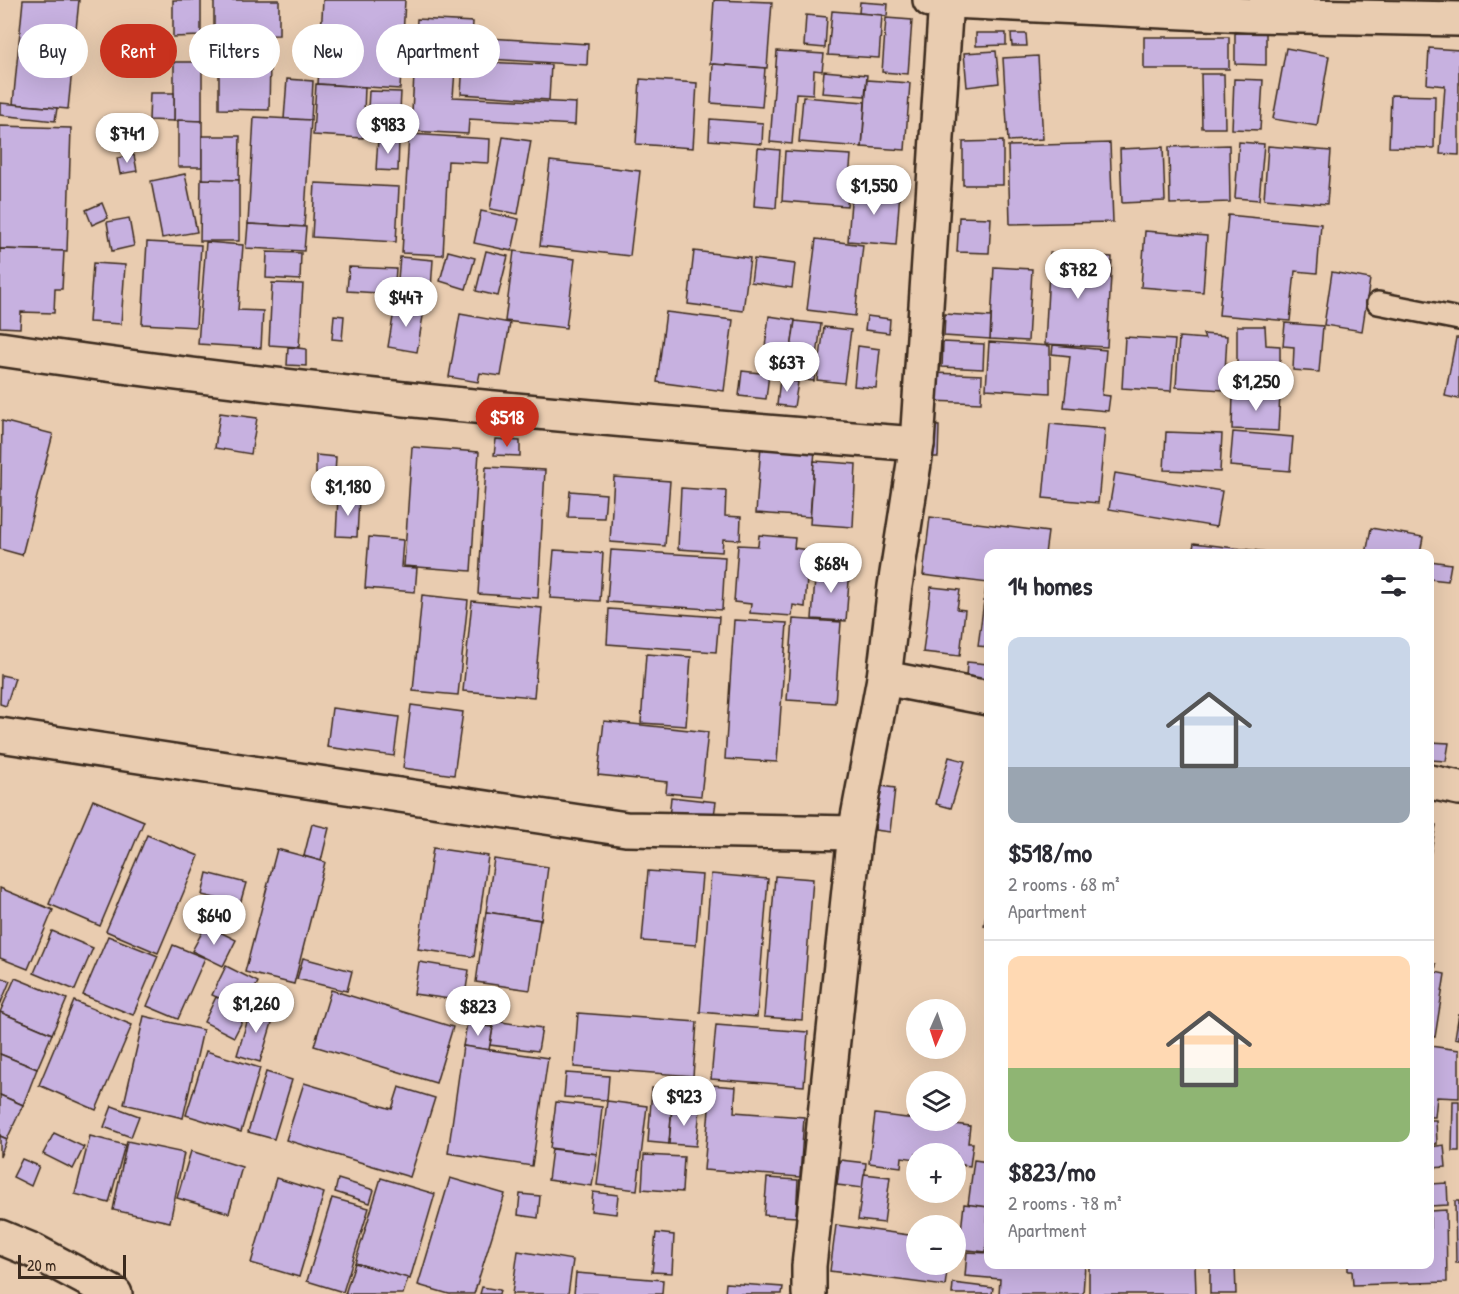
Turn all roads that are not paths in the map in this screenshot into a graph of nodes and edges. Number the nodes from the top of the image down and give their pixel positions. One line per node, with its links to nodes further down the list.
1 (940, 0): 2 (street); 7 (street)
2 (1249, 8): 3 (street)
3 (1459, 19)
4 (1378, 303): 5 (lane)
5 (1459, 319)
6 (0, 349): 7 (street)
7 (917, 444): 8 (street)
8 (884, 678): 9 (street); 13 (street)
9 (984, 697)
10 (0, 735): 13 (street)
11 (1434, 783): 12 (street)
12 (1459, 788)
13 (855, 833): 16 (street)
14 (0, 1236): 15 (street)
15 (115, 1294)
16 (809, 1294)

